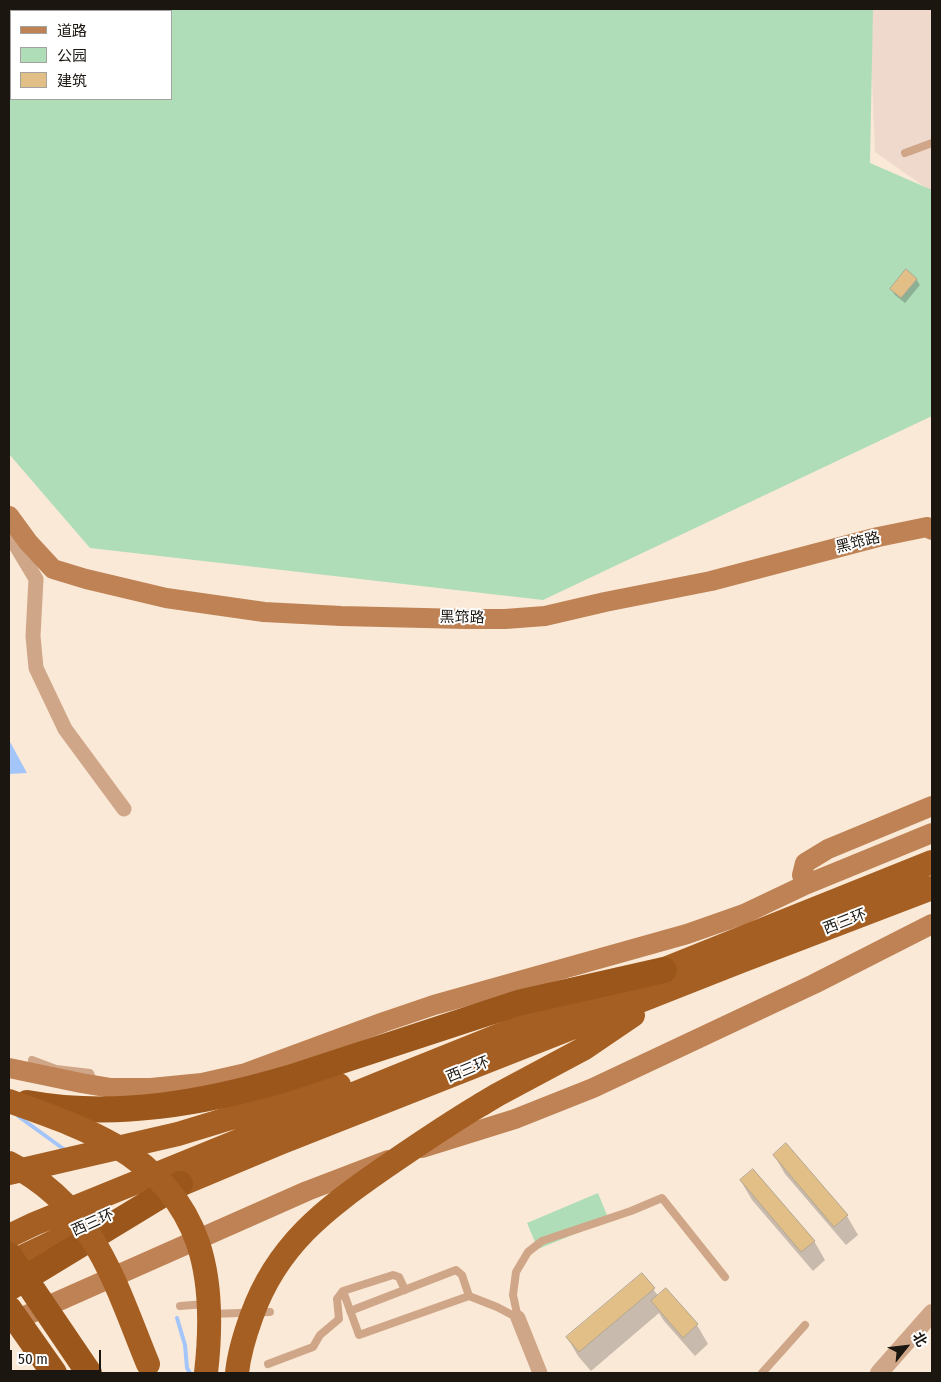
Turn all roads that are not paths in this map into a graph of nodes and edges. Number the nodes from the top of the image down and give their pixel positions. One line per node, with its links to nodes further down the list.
1 (932, 143): 2 (lane)
2 (905, 153)
3 (9, 516): 4 (main road, 黑筇路)
4 (931, 527)
5 (9, 534): 7 (street)
6 (932, 806): 10 (main road)
7 (124, 809)
8 (932, 833): 10 (main road)
9 (932, 862): 13 (highway, 西三环)
10 (805, 885): 15 (main road)
11 (932, 888): 13 (highway, 西三环)
12 (932, 924): 34 (main road)
13 (667, 980): 14 (highway, 西三环); 16 (highway, bridge); 19 (highway, 西三环); 41 (highway, bridge)
14 (456, 1053): 18 (highway); 20 (highway, 西三环)
15 (9, 1068)
16 (9, 1100): 40 (highway, bridge)
17 (9, 1163): 39 (highway, bridge)
18 (9, 1173)
19 (180, 1184): 22 (highway, 西三环); 24 (highway)
20 (9, 1236)
21 (9, 1255): 38 (highway, bridge)
22 (9, 1263)
23 (725, 1277): 33 (lane)
24 (9, 1288)
25 (405, 1290): 26 (lane); 27 (lane); 30 (lane)
26 (343, 1291): 30 (lane); 36 (lane)
27 (469, 1296): 30 (lane); 33 (lane)
28 (180, 1306): 31 (lane)
29 (9, 1309): 37 (highway, bridge)
30 (350, 1311)
31 (270, 1312)
32 (932, 1313): 44 (street)
33 (518, 1318): 42 (street)
34 (9, 1324)
35 (806, 1325): 43 (lane)
36 (268, 1364)
37 (54, 1373)
38 (89, 1373)
39 (152, 1373)
40 (206, 1373)
41 (237, 1373)
42 (540, 1373)
43 (762, 1373)
44 (879, 1373)

